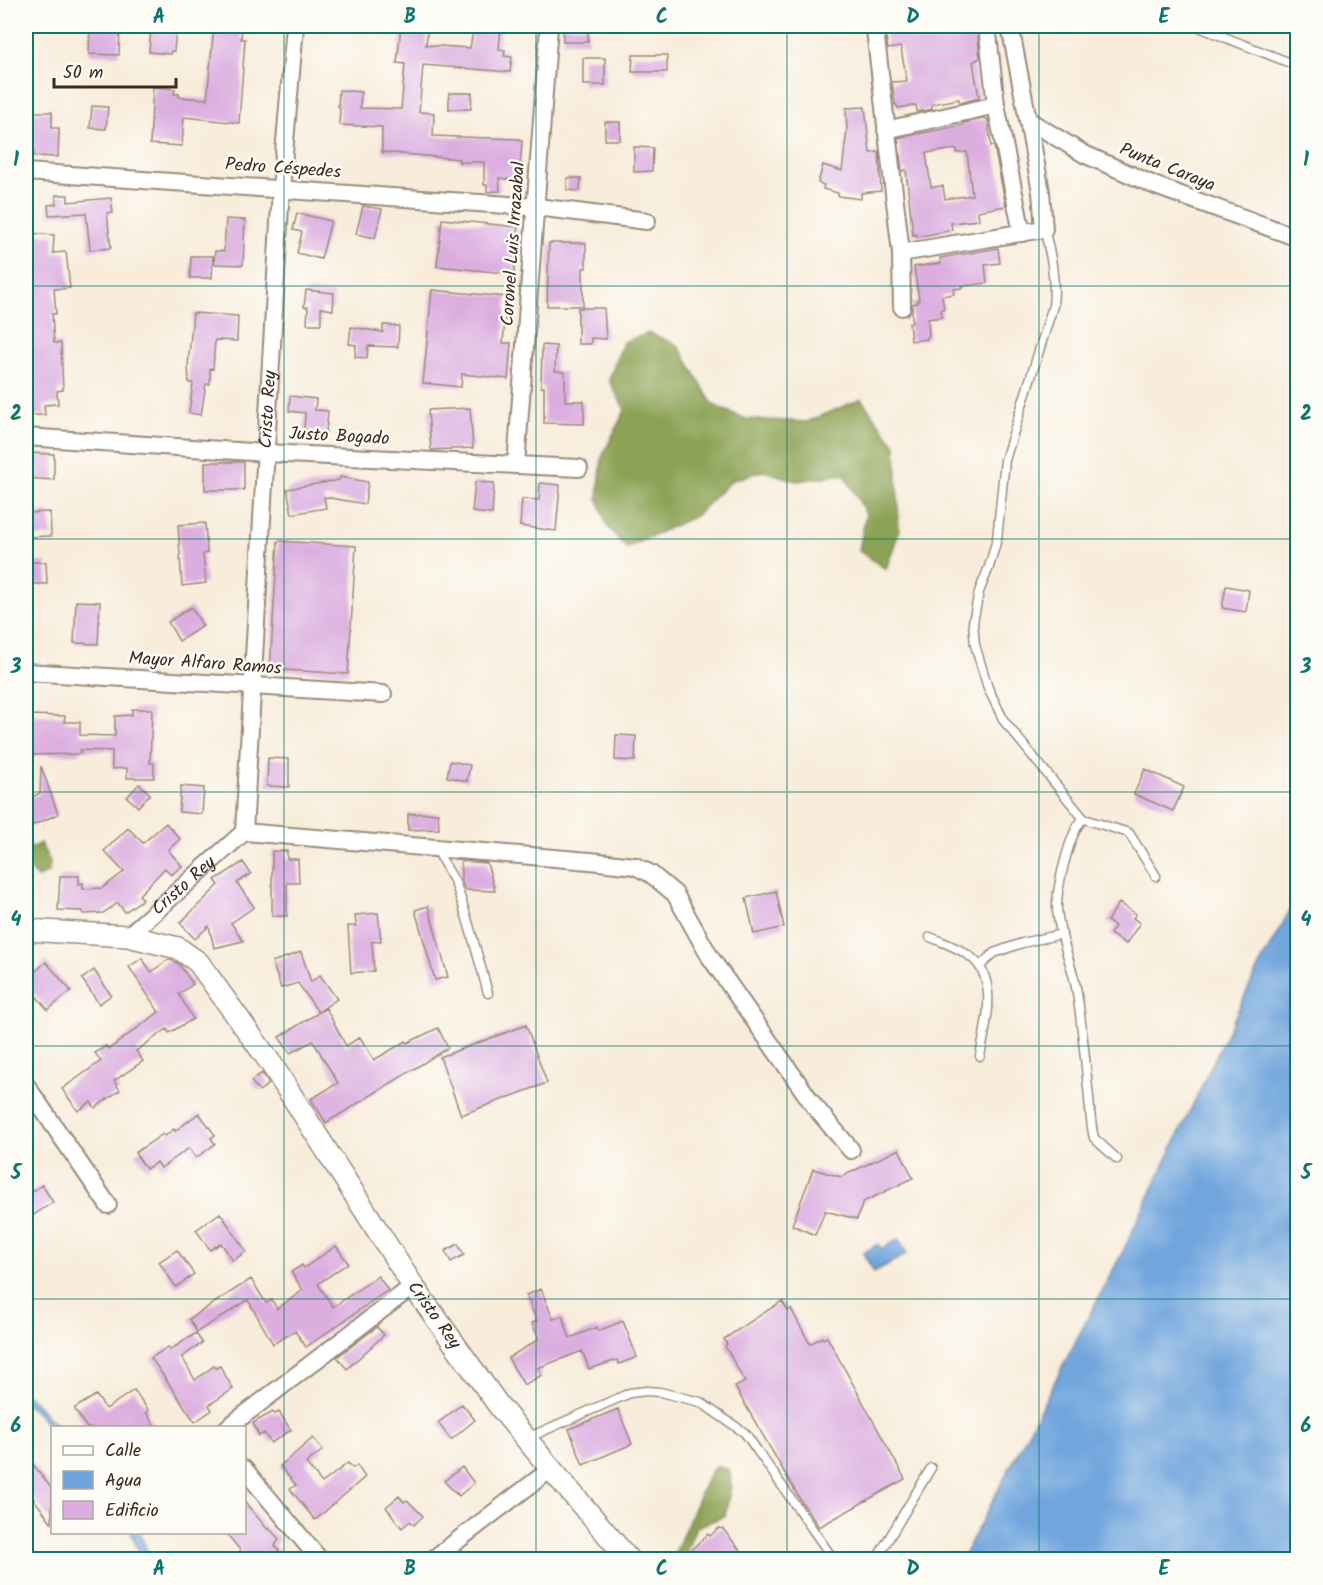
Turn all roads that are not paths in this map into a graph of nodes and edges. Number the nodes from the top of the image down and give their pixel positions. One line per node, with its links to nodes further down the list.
1 (295, 26): 12 (street, Cristo Rey)
2 (549, 26): 13 (street, Coronel Luis Irrazabal)
3 (987, 26): 8 (street)
4 (1010, 26): 9 (street)
5 (1197, 26): 7 (lane)
6 (875, 30): 10 (street)
7 (1298, 66)
8 (996, 105): 10 (street); 16 (street)
9 (1028, 120): 15 (street); 17 (street, Punta Caraya)
10 (886, 130): 18 (street)
11 (26, 172): 12 (street, Pedro Céspedes)
12 (281, 188): 13 (street, Pedro Céspedes); 21 (street, Cristo Rey)
13 (537, 207): 14 (street, Pedro Céspedes); 22 (street, Coronel Luis Irrazabal)
14 (647, 221)
15 (1044, 229): 16 (street); 27 (lane)
16 (1022, 233): 18 (street)
17 (1298, 238)
18 (901, 253): 19 (street)
19 (902, 307)
20 (26, 437): 21 (street, Justo Bogado)
21 (266, 453): 22 (street, Justo Bogado); 25 (street, Cristo Rey)
22 (516, 465): 23 (street, Justo Bogado)
23 (579, 468)
24 (26, 672): 25 (street, Mayor Alfaro Ramos)
25 (253, 687): 26 (street, Mayor Alfaro Ramos); 28 (street, Cristo Rey)
26 (383, 694)
27 (1084, 819): 30 (lane); 32 (lane)
28 (244, 832): 29 (street); 33 (street, Cristo Rey)
29 (438, 848): 36 (lane); 41 (street)
30 (1156, 876)
31 (26, 930): 33 (street)
32 (1062, 934): 35 (lane); 42 (lane)
33 (128, 936): 44 (street, Cristo Rey)
34 (930, 936): 35 (lane)
35 (980, 966): 37 (lane)
36 (488, 993)
37 (980, 1056)
38 (26, 1085): 39 (street)
39 (40, 1107): 40 (street); 43 (street)
40 (26, 1116)
41 (851, 1150)
42 (1117, 1159)
43 (108, 1205)
44 (413, 1286): 45 (street); 46 (street, Cristo Rey)
45 (229, 1426)
46 (526, 1438): 48 (street, Cristo Rey); 53 (lane)
47 (931, 1468): 54 (lane)
48 (551, 1469): 51 (street); 52 (street, Cristo Rey)
49 (246, 1472): 50 (street)
50 (320, 1560)
51 (432, 1560)
52 (629, 1560)
53 (834, 1560)
54 (876, 1560)

